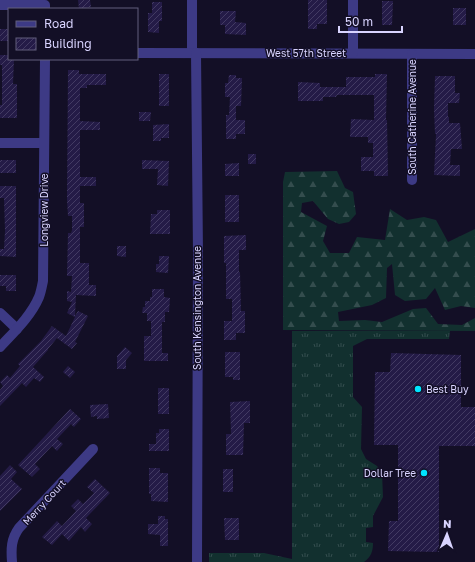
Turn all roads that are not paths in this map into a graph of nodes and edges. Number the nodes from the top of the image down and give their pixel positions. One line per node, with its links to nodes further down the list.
1 (192, 0): 6 (street, South Kensington Avenue)
2 (353, 0): 7 (street)
3 (0, 5): 4 (street)
4 (45, 8)
5 (138, 53): 6 (street, West 57th Street)
6 (194, 53): 7 (street, West 57th Street); 19 (street, South Kensington Avenue)
7 (353, 53): 8 (street, West 57th Street)
8 (412, 54): 9 (street, West 57th Street); 13 (street, South Catherine Avenue)
9 (475, 54)
10 (44, 60): 12 (street, Longview Drive)
11 (0, 143): 12 (street)
12 (44, 143): 15 (street, Longview Drive)
13 (412, 180)
14 (0, 313): 15 (street)
15 (17, 329): 16 (street, Longview Drive)
16 (0, 347)
17 (93, 449): 18 (street, Merry Court)
18 (12, 562)
19 (197, 562)

